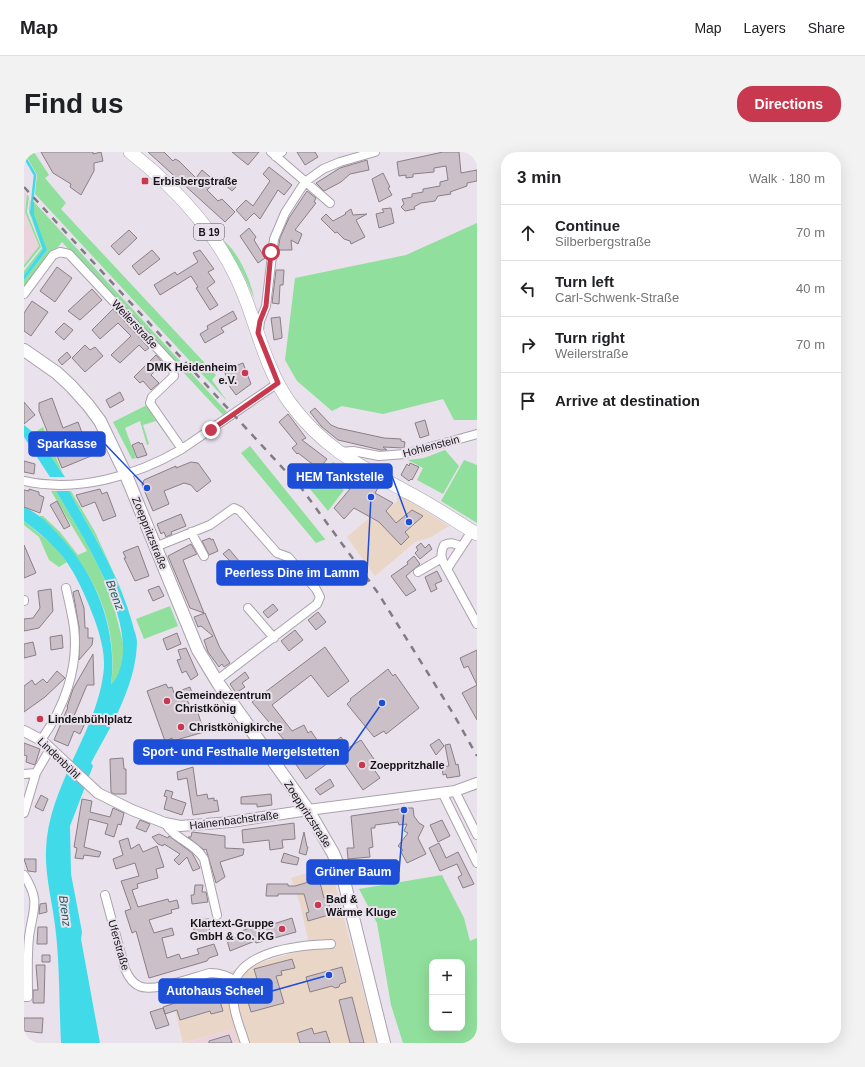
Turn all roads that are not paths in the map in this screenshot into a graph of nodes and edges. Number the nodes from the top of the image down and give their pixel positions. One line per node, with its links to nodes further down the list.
1 (130, 152): 7 (main road, B 19)
2 (375, 152): 4 (street)
3 (276, 153): 4 (street)
4 (305, 182): 5 (street); 7 (street)
5 (330, 203)
6 (24, 294): 11 (street, Weilerstraße)
7 (258, 333): 9 (main road, B 19)
8 (24, 350): 13 (main road, Zoeppritzstraße)
9 (278, 383): 11 (street); 12 (main road, B 19)
10 (477, 434): 12 (street, Hohlenstein)
11 (182, 449): 13 (street)
12 (343, 452): 16 (main road, B 19)
13 (126, 475): 14 (street); 17 (main road, Zoeppritzstraße)
14 (24, 480)
15 (191, 532): 17 (street); 19 (street); 26 (street)
16 (475, 533): 18 (street)
17 (155, 547): 27 (main road, Zoeppritzstraße)
18 (461, 547): 20 (street); 21 (street)
19 (204, 556)
20 (442, 558): 21 (street); 22 (street)
21 (447, 570): 25 (street)
22 (418, 572)
23 (66, 588): 29 (street)
24 (248, 608): 26 (street)
25 (477, 624)
26 (274, 638): 27 (street)
27 (216, 681): 37 (main road, Zoeppritzstraße)
28 (24, 731): 29 (street, Lindenbühl)
29 (42, 740): 30 (street, Lindenbühl)
30 (50, 749): 31 (street); 34 (street, Lindenbühl)
31 (36, 773): 32 (street); 38 (street)
32 (24, 774)
33 (477, 784): 35 (street, Hainenbachstraße)
34 (92, 789): 39 (street, Hainenbachstraße)
35 (455, 791): 36 (street, Hainenbachstraße); 40 (street)
36 (442, 792): 37 (street, Hainenbachstraße); 41 (street)
37 (308, 810): 39 (street, Hainenbachstraße); 49 (main road, Zoeppritzstraße)
38 (24, 813)
39 (166, 823): 44 (street)
40 (477, 835)
41 (477, 863)
42 (24, 875): 47 (street)
43 (104, 895): 46 (street, Uferstraße)
44 (217, 915)
45 (331, 944): 46 (street)
46 (235, 981): 48 (street)
47 (26, 997)
48 (245, 1043)
49 (384, 1043)

